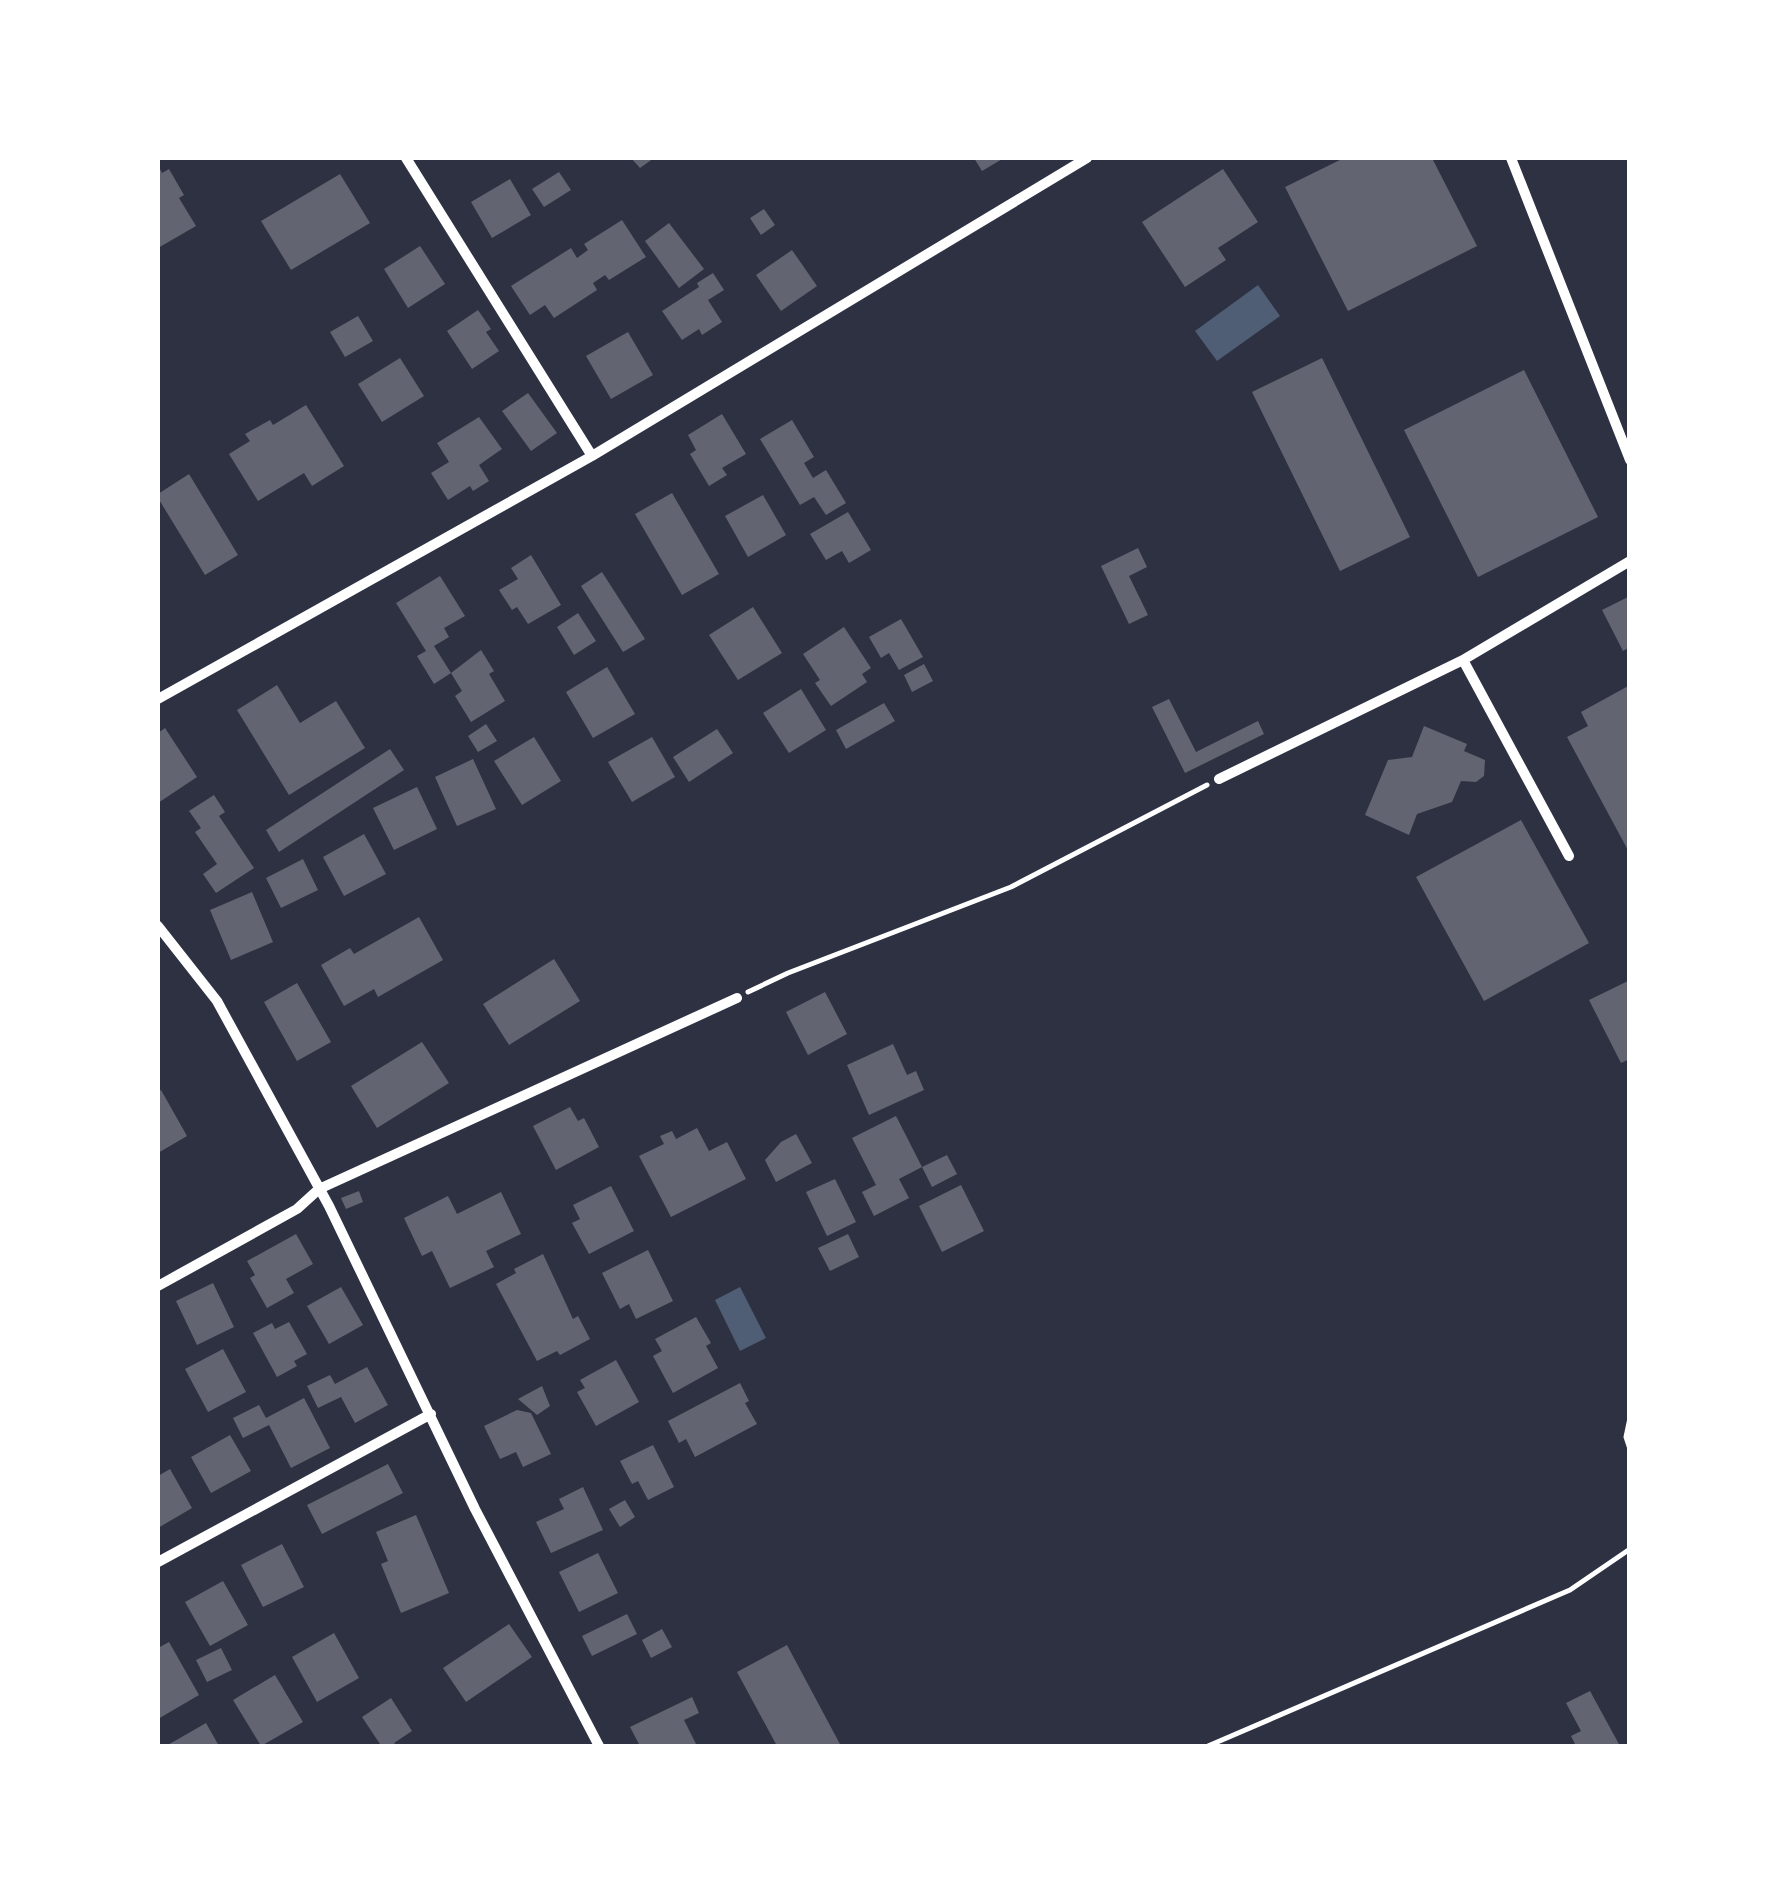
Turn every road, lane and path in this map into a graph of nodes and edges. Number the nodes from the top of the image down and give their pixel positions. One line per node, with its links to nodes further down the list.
1 (406, 158): 4 (street)
2 (1087, 158): 4 (street)
3 (1511, 158): 5 (street)
4 (592, 456): 8 (street)
5 (1630, 460)
6 (1630, 562): 7 (street)
7 (1463, 660): 9 (street); 10 (street)
8 (158, 699)
9 (1218, 779): 12 (path)
10 (1569, 856)
11 (158, 926): 13 (street)
12 (736, 998): 13 (street)
13 (319, 1189): 14 (street); 15 (street)
14 (158, 1286)
15 (431, 1414): 19 (street); 20 (street)
16 (1630, 1418): 17 (path)
17 (1630, 1449)
18 (1630, 1548): 21 (path)
19 (158, 1562)
20 (600, 1746)
21 (1208, 1746)

